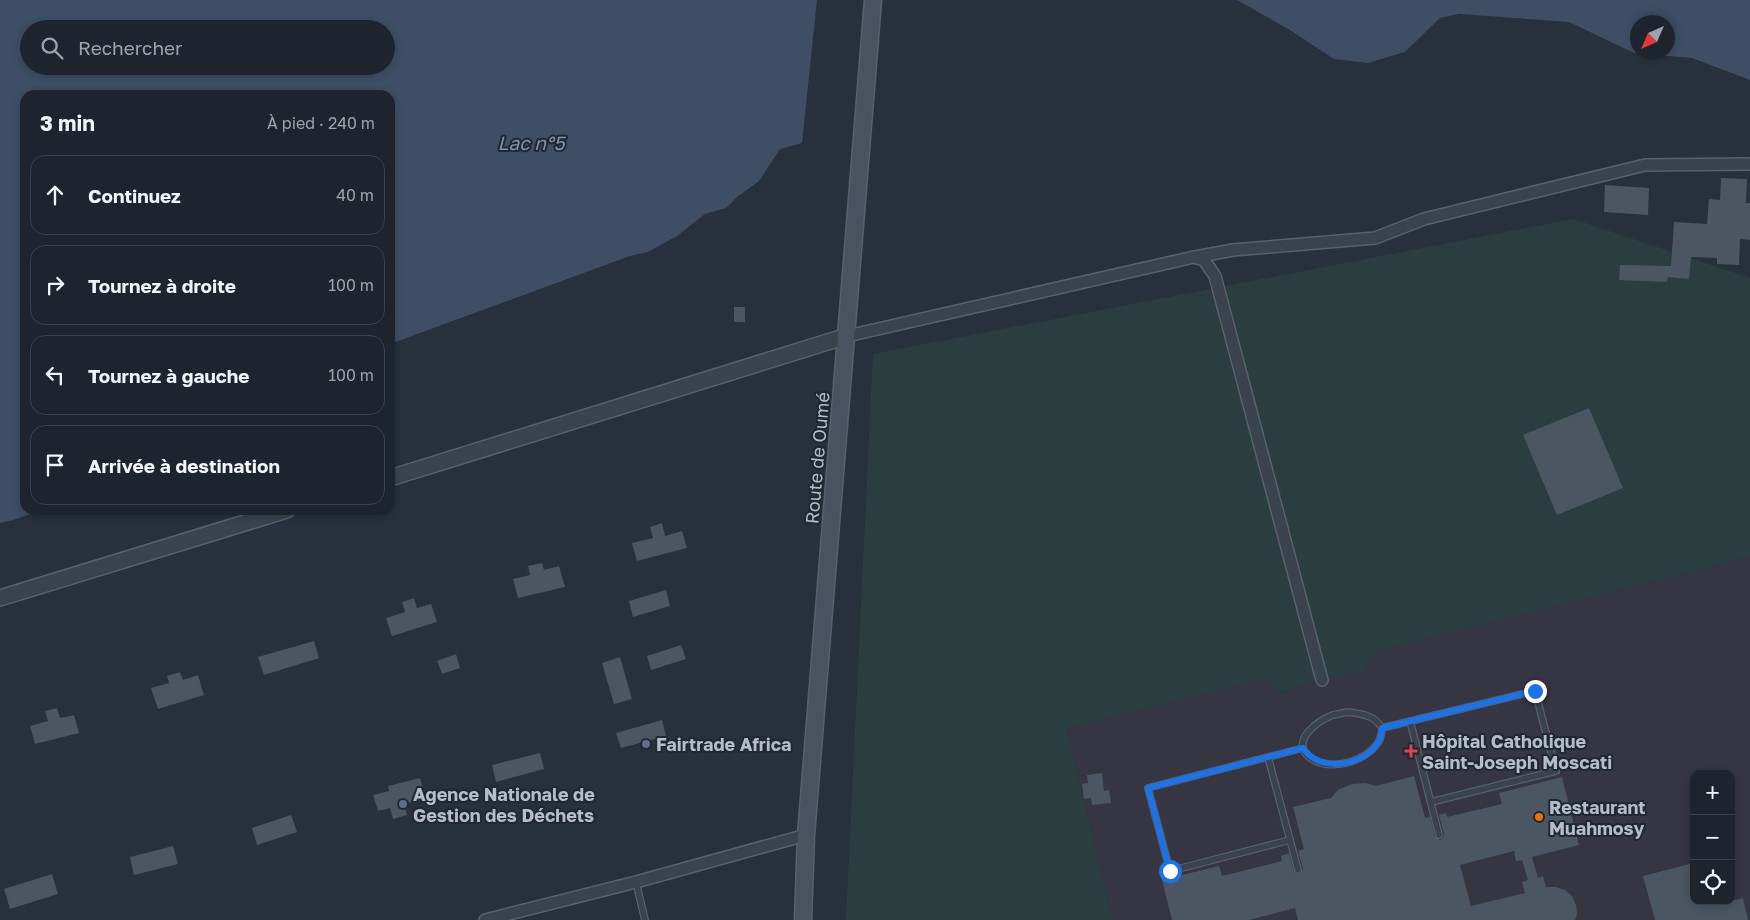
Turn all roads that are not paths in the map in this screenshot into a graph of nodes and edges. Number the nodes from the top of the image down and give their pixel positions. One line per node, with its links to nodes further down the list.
1 (873, 0): 4 (main road, Route de Oumé)
2 (1750, 164): 3 (street)
3 (1194, 257): 4 (street); 8 (street)
4 (846, 336): 5 (street); 14 (main road, Route de Oumé)
5 (395, 476)
6 (271, 515): 7 (street)
7 (0, 598)
8 (1322, 680)
9 (1410, 721): 10 (lane); 13 (lane); 13 (lane)
10 (1382, 728): 11 (lane); 11 (lane)
11 (1303, 748): 12 (lane)
12 (1268, 757): 16 (lane); 16 (lane)
13 (1431, 802): 15 (lane)
14 (806, 835): 18 (street); 21 (main road, Route de Oumé)
15 (1439, 835)
16 (1290, 840): 17 (lane)
17 (1298, 870)
18 (636, 882): 19 (street); 20 (lane)
19 (485, 920)
20 (645, 920)
21 (803, 920)

